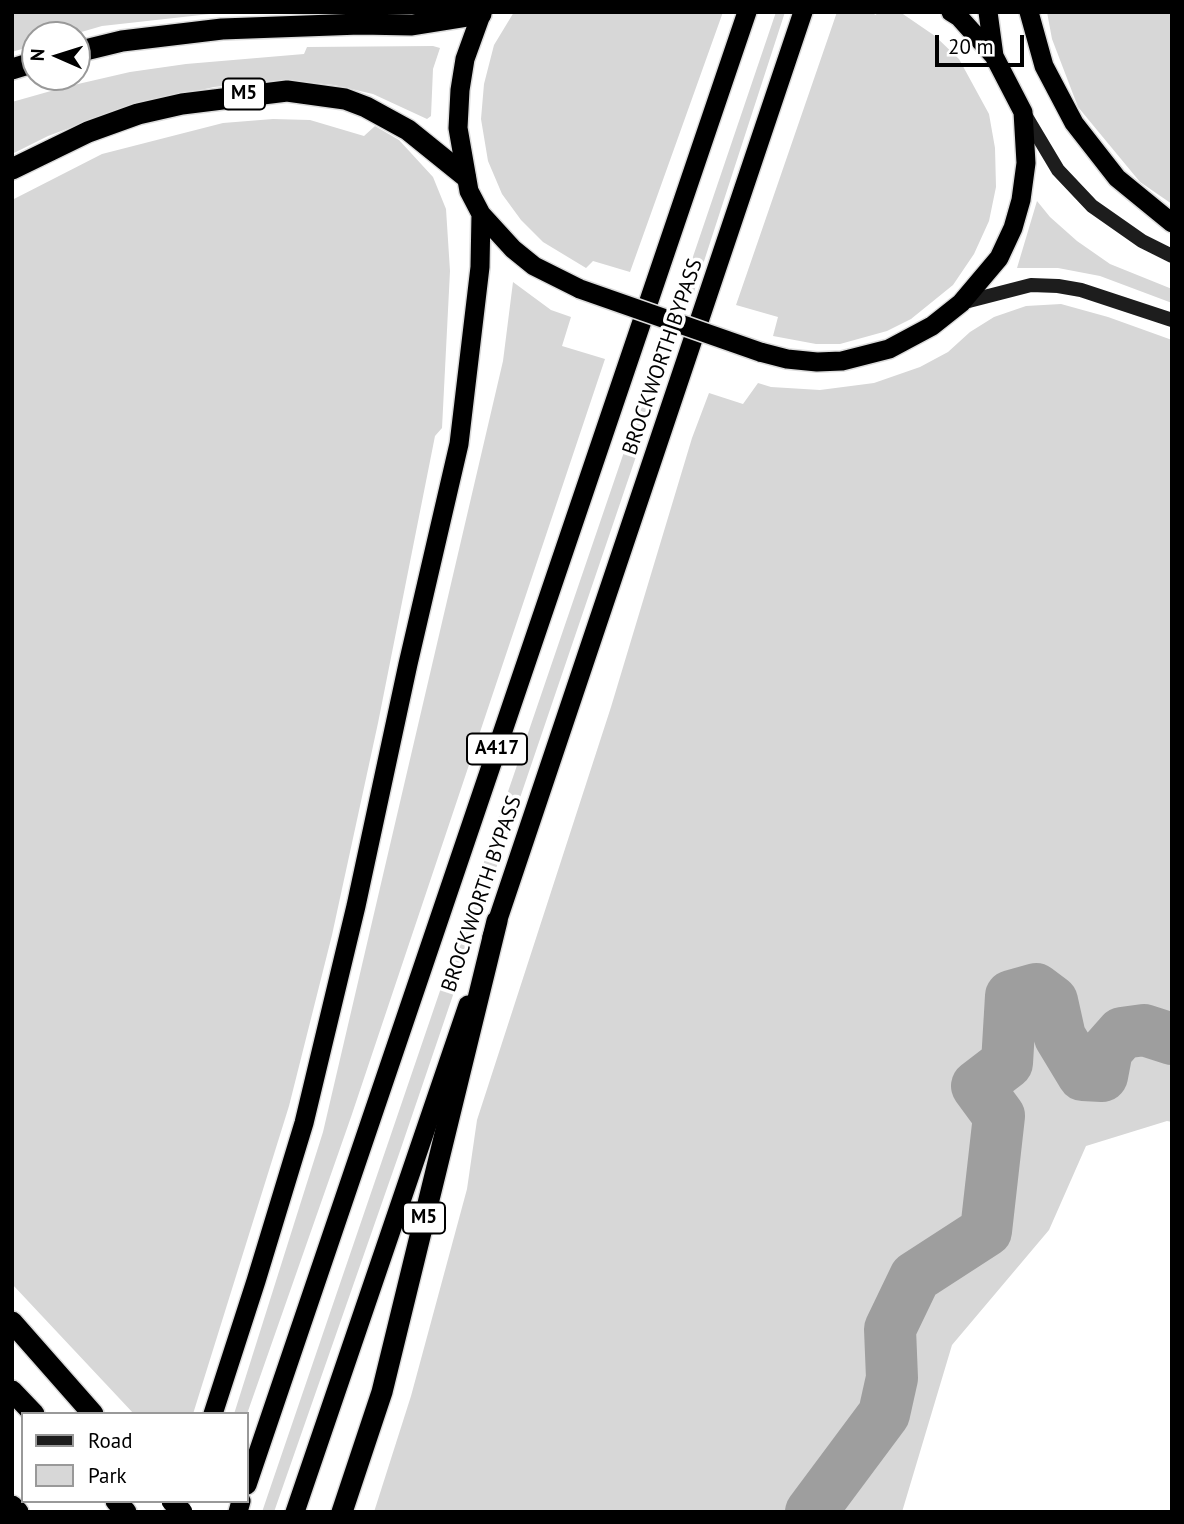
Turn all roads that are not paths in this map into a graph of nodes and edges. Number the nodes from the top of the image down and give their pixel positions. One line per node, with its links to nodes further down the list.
1 (747, 12): 23 (highway, BROCKWORTH BYPASS / A417)
2 (803, 12): 17 (highway, BROCKWORTH BYPASS / A417)
3 (951, 12): 8 (highway)
4 (988, 12): 8 (highway)
5 (1029, 12): 13 (highway)
6 (481, 13): 7 (highway); 11 (highway)
7 (91, 49)
8 (994, 57): 9 (highway)
9 (1023, 112): 14 (main road); 15 (highway)
10 (12, 169): 11 (highway, M5)
11 (465, 176): 12 (highway)
12 (481, 215): 15 (highway, bridge); 22 (highway)
13 (1172, 223)
14 (1172, 256)
15 (961, 303): 16 (main road)
16 (1172, 320)
17 (497, 921): 26 (highway, BROCKWORTH BYPASS / A417); 27 (highway, M5)
18 (12, 1322): 20 (highway)
19 (12, 1391): 21 (highway)
20 (90, 1411)
21 (32, 1412)
22 (214, 1412)
23 (248, 1482)
24 (12, 1506): 25 (highway)
25 (18, 1512)
26 (295, 1512)
27 (342, 1512)

